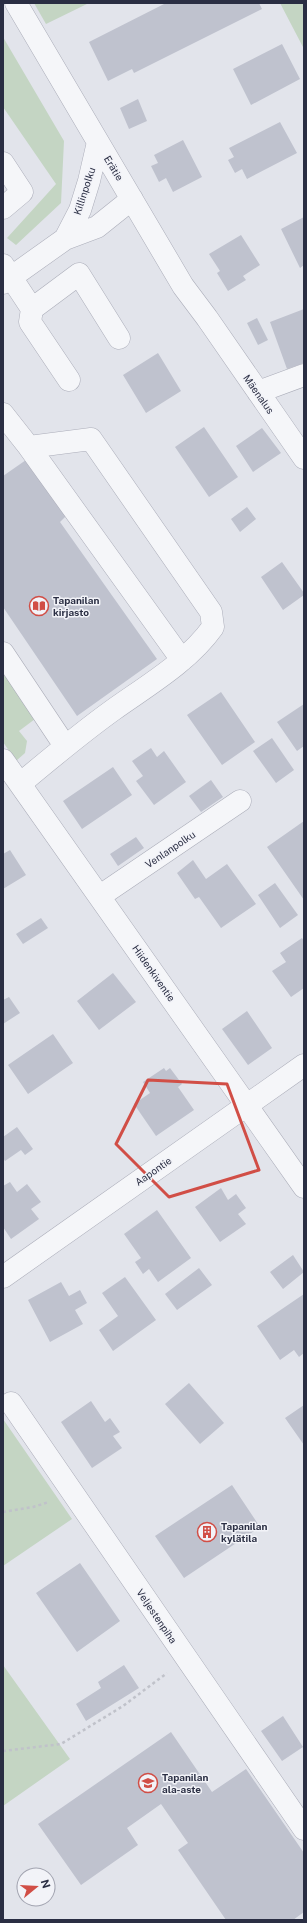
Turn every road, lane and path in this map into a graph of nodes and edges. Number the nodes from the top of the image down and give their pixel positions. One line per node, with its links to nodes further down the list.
1 (16, 3): 2 (street, Erätie)
2 (98, 142): 4 (street, Erätie); 6 (street, Killinpolku)
3 (3, 163): 5 (street)
4 (132, 199): 6 (street, Killinpolku); 9 (street, Erätie)
5 (3, 208)
6 (64, 239): 7 (street, Killinpolku)
7 (6, 275): 8 (street)
8 (32, 309): 10 (street); 12 (street)
9 (215, 330): 13 (street, Mäenalus)
10 (119, 338)
11 (304, 375): 13 (street)
12 (70, 380)
13 (258, 392): 16 (street, Mäenalus)
14 (3, 414): 15 (street)
15 (29, 447): 18 (street); 18 (street)
16 (304, 458)
17 (3, 654): 19 (street)
18 (182, 660): 19 (street)
19 (65, 746): 21 (street)
20 (3, 760): 21 (street, Hiidenkiventie)
21 (20, 784): 23 (street, Hiidenkiventie)
22 (240, 801): 23 (street, Venlanpolku)
23 (100, 896): 25 (street, Hiidenkiventie)
24 (304, 1065): 25 (street, Aapontie)
25 (246, 1106): 26 (street, Hiidenkiventie); 27 (street, Aapontie)
26 (304, 1187)
27 (3, 1277)
28 (11, 1403): 29 (street, Veljestenpiha)
29 (83, 1505): 30 (path); 31 (street, Veljestenpiha)
30 (3, 1512)
31 (186, 1658): 32 (path); 33 (street, Veljestenpiha)
32 (3, 1751)
33 (304, 1829)

